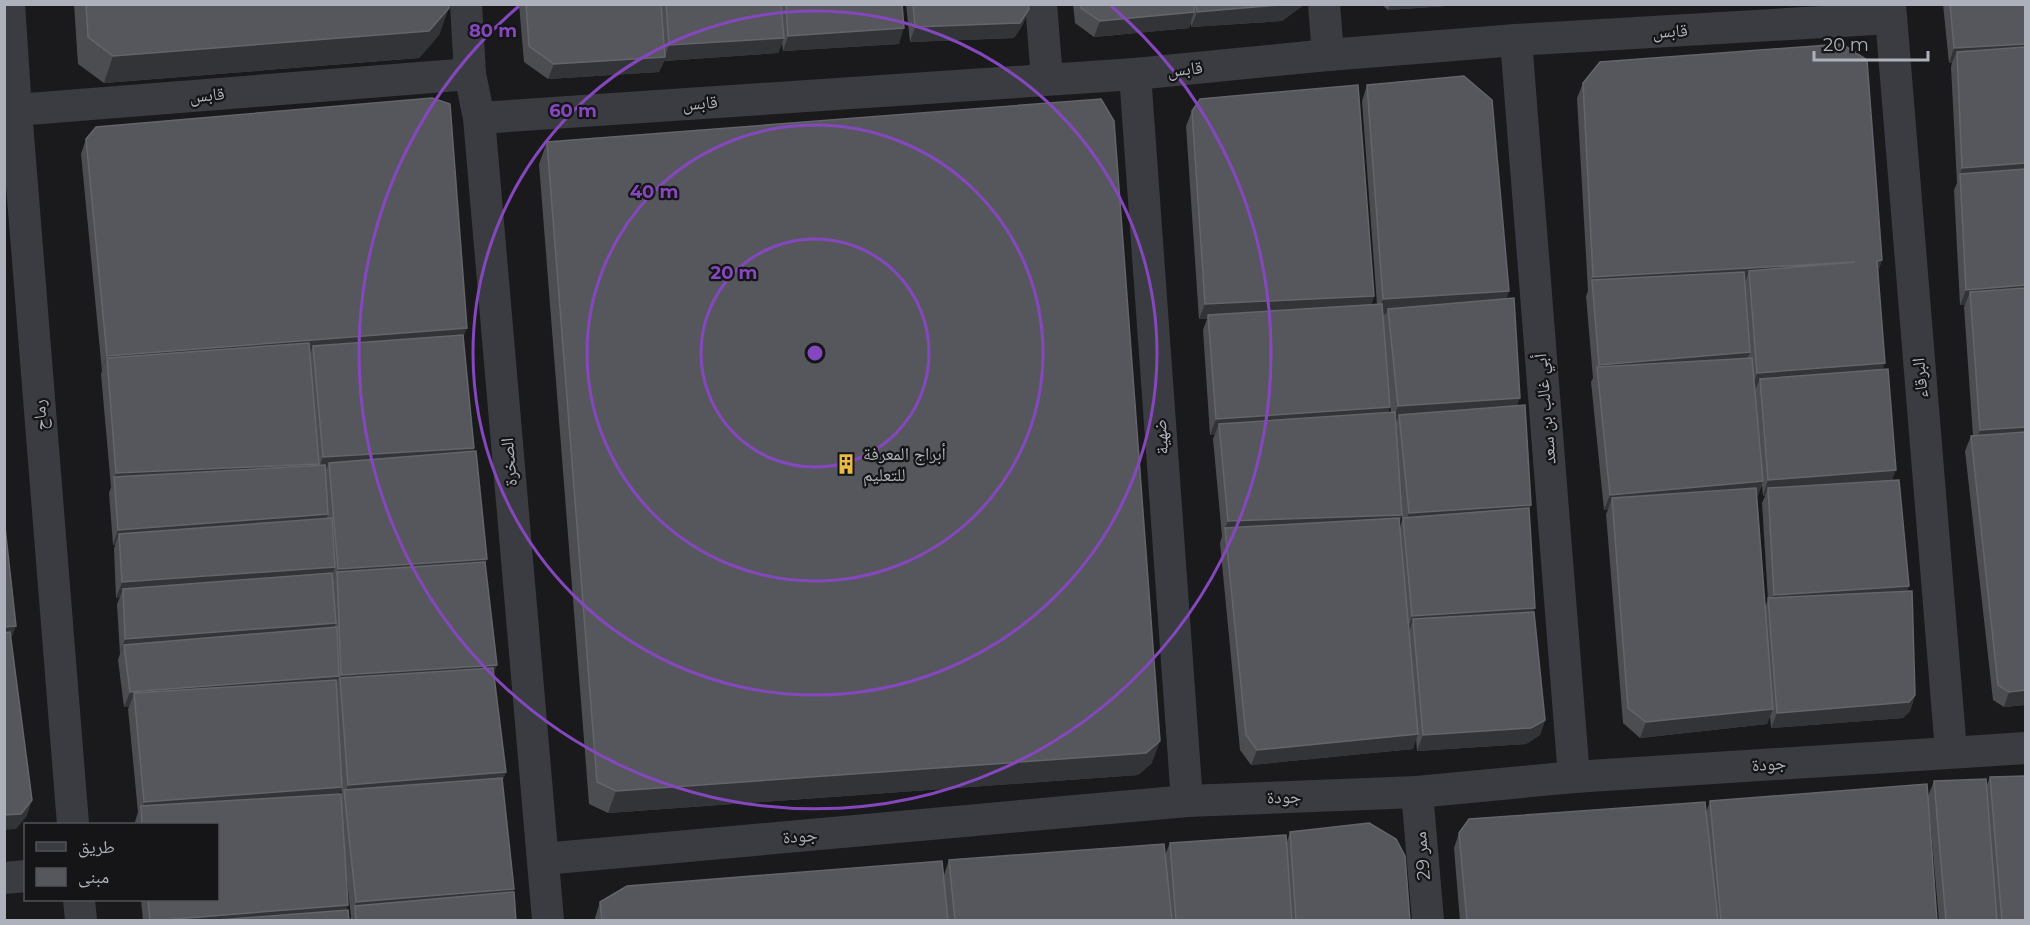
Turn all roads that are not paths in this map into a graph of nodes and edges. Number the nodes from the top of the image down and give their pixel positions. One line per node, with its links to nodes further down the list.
1 (9, 4): 11 (street, رماح)
2 (466, 4): 8 (street, الصخرة)
3 (1041, 4): 10 (street)
4 (1324, 4): 7 (street)
5 (1891, 11): 6 (street, قابس); 14 (street, البرقاء)
6 (1516, 40): 7 (street, قابس); 15 (street, أبي غالب بن سعد)
7 (1328, 54): 9 (street, قابس)
8 (470, 74): 11 (street, قابس); 12 (street, الصخرة)
9 (1135, 74): 10 (street, قابس); 17 (street, ضهية)
10 (1047, 79): 12 (street, قابس)
11 (16, 110): 18 (street, رماح)
12 (479, 118): 19 (street, الصخرة)
13 (2025, 747): 14 (street, جودة)
14 (1951, 751): 15 (street, جودة)
15 (1574, 777): 16 (street, جودة)
16 (1416, 792): 17 (street, جودة); 25 (street, ممر 29)
17 (1187, 801): 19 (street, جودة)
18 (73, 823)
19 (543, 859): 24 (street, الصخرة)
20 (24, 876): 21 (street)
21 (4, 878)
22 (79, 901): 23 (street)
23 (81, 921)
24 (548, 921)
25 (1428, 921)

